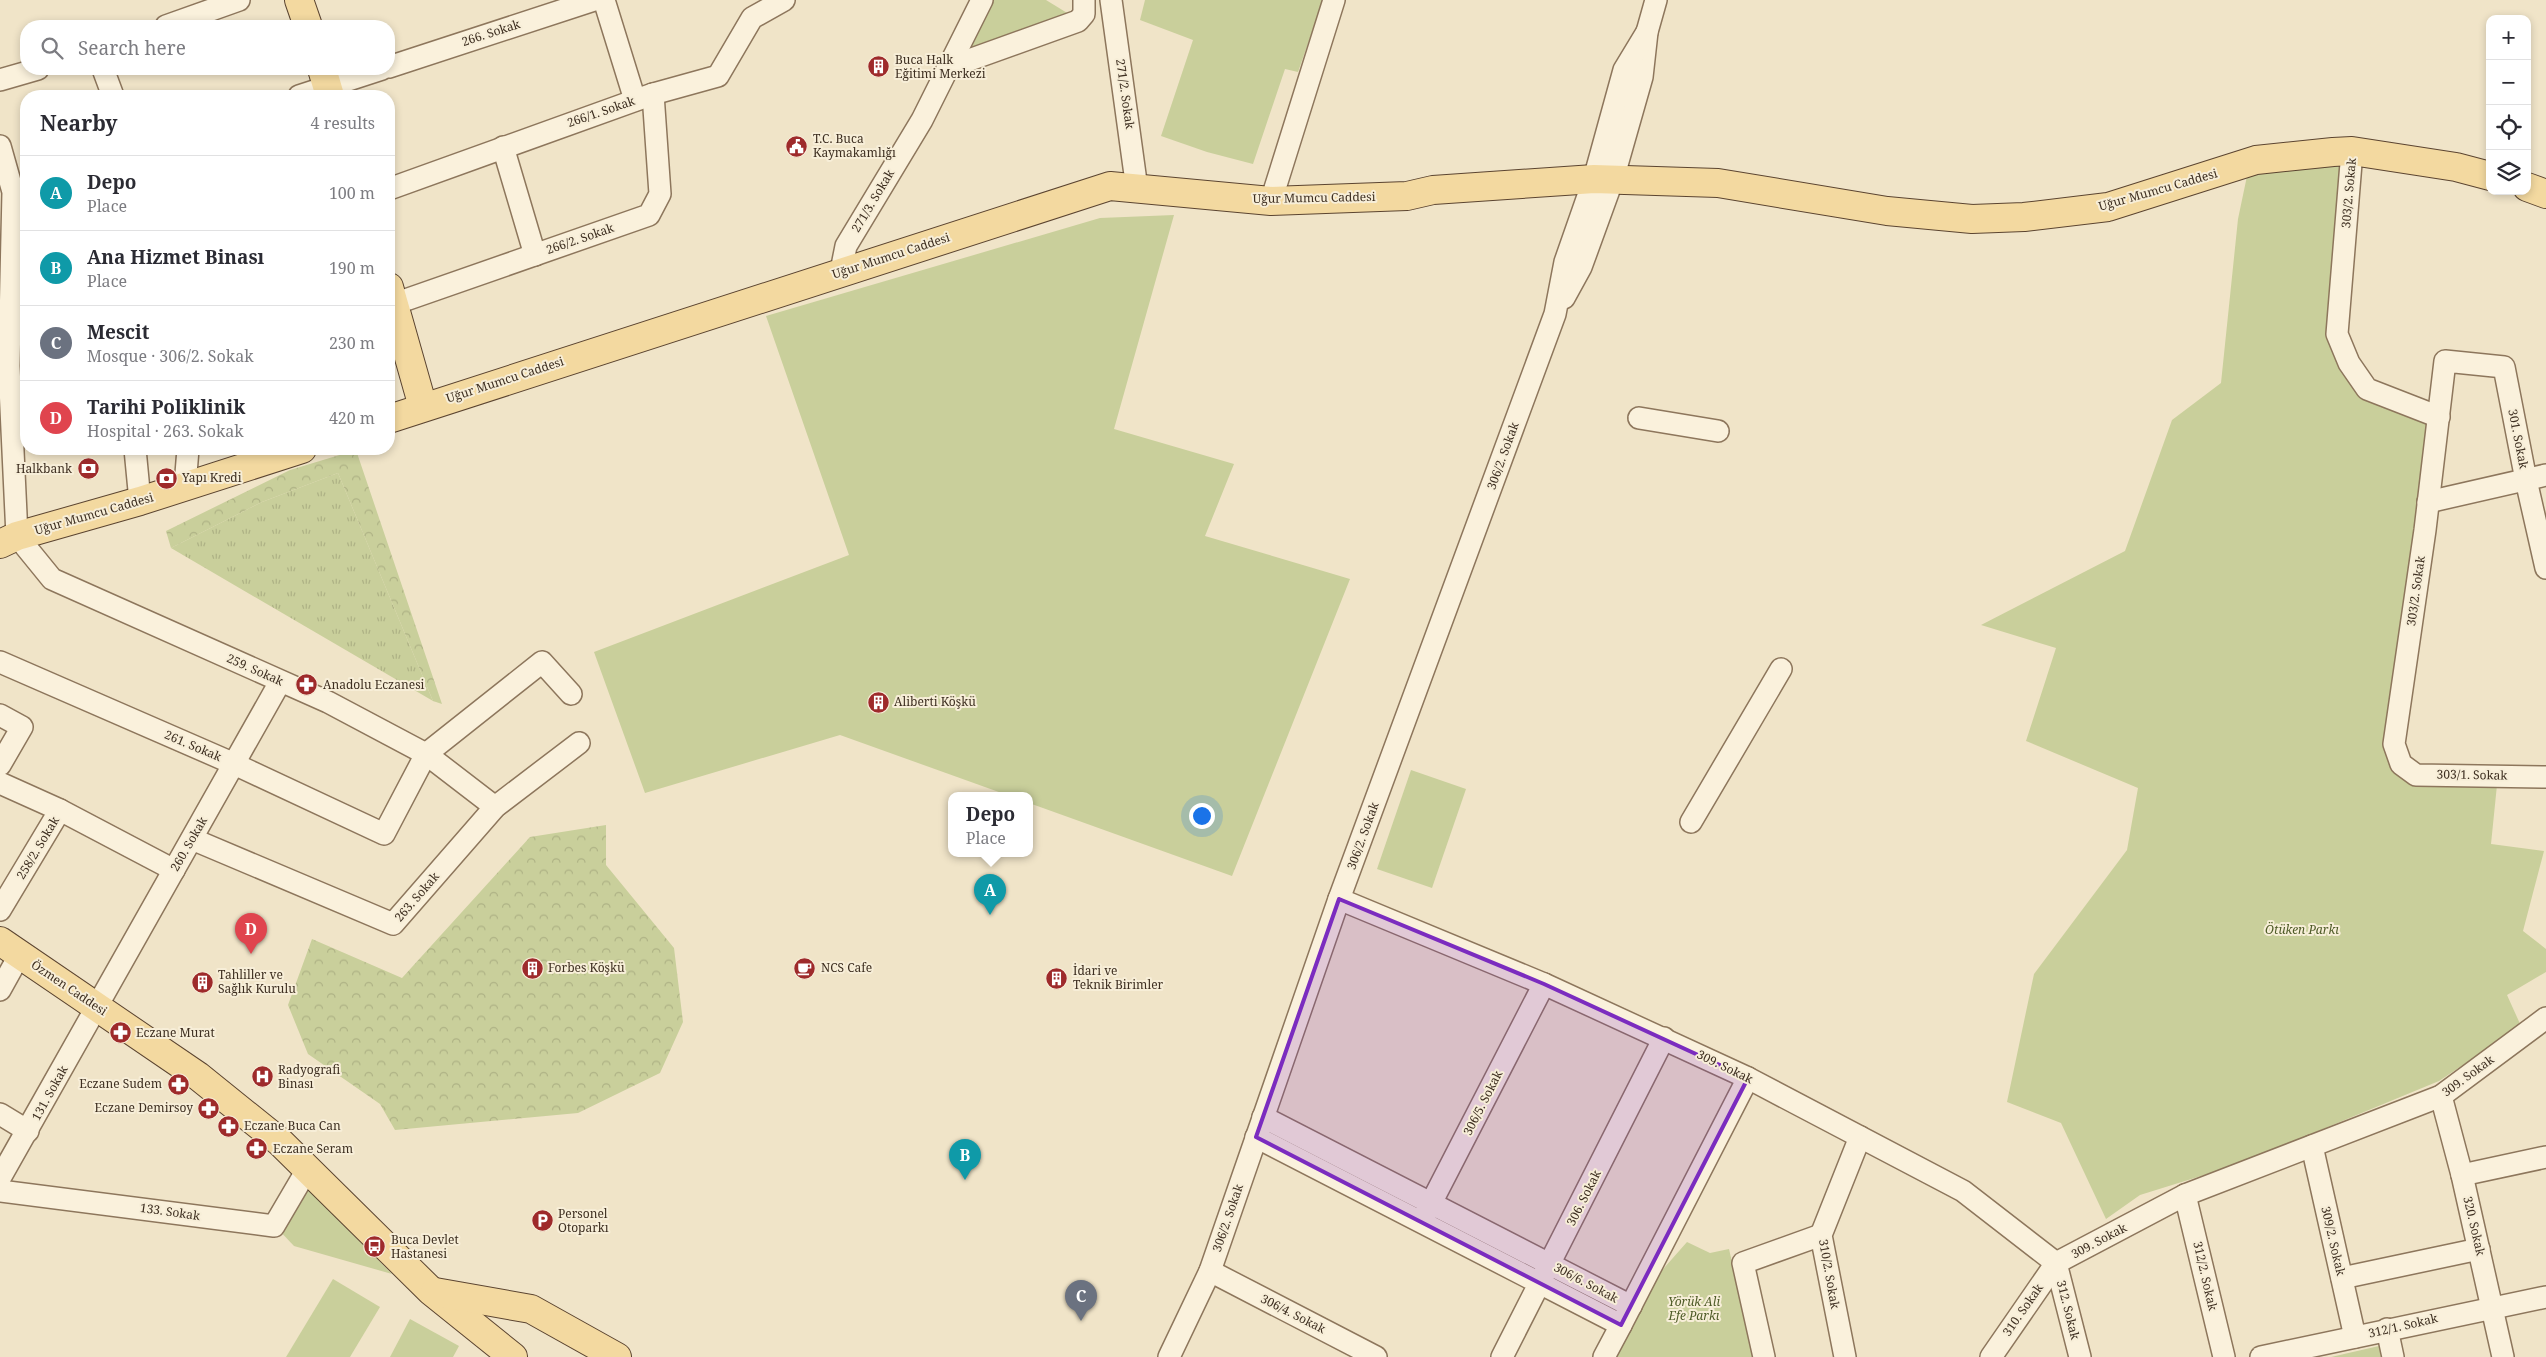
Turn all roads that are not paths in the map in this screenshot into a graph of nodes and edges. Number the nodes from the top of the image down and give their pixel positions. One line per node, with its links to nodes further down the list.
1 (239, 0): 11 (street)
2 (299, 0): 12 (main road)
3 (594, 0): 13 (street, 266. Sokak)
4 (604, 0): 22 (street, 266/2. Sokak)
5 (784, 0): 22 (street, 266/1. Sokak)
6 (982, 0): 14 (street, 271/3. Sokak)
7 (1084, 0): 14 (street)
8 (1111, 0): 30 (street, 271/2. Sokak)
9 (1334, 0): 33 (street)
10 (1656, 0): 27 (street, 306/2. Sokak)
11 (183, 20)
12 (306, 20)
13 (395, 65)
14 (947, 68): 36 (street, 271/3. Sokak)
15 (20, 74): 18 (street)
16 (105, 75): 20 (street)
17 (360, 75): 19 (street)
18 (0, 80)
19 (326, 84): 21 (street)
20 (111, 90)
21 (312, 90)
22 (644, 97): 24 (street, 266/1. Sokak); 35 (street, 266/2. Sokak)
23 (0, 146): 31 (street)
24 (503, 147): 28 (street, 266/1. Sokak); 35 (street)
25 (2352, 151): 26 (main road, Uğur Mumcu Caddesi); 27 (main road, Uğur Mumcu Caddesi); 44 (street, 303/2. Sokak)
26 (2486, 175)
27 (1602, 184): 33 (main road, Uğur Mumcu Caddesi); 74 (street, 306/2. Sokak)
28 (395, 187)
29 (2531, 188): 32 (main road)
30 (1137, 189): 33 (main road, Uğur Mumcu Caddesi); 36 (main road, Uğur Mumcu Caddesi)
31 (13, 192): 34 (street)
32 (2546, 194)
33 (1271, 201)
34 (19, 215): 40 (street)
35 (536, 255): 37 (street, 266/2. Sokak)
36 (841, 272): 42 (main road, Uğur Mumcu Caddesi)
37 (395, 302)
38 (395, 313): 42 (main road)
39 (2445, 360): 44 (street, 303/2. Sokak); 51 (street, 301. Sokak)
40 (4, 366): 41 (street)
41 (18, 404): 47 (street)
42 (423, 407): 43 (main road, Uğur Mumcu Caddesi)
43 (395, 417)
44 (2439, 417): 54 (street, 303/2. Sokak)
45 (1639, 418): 46 (street)
46 (1718, 431)
47 (6, 448): 55 (street)
48 (136, 455): 53 (street)
49 (188, 455): 52 (street)
50 (262, 456): 52 (main road, Uğur Mumcu Caddesi)
51 (2536, 478): 54 (street); 56 (street, 301. Sokak)
52 (185, 486): 53 (main road, Uğur Mumcu Caddesi)
53 (140, 500): 55 (main road, Uğur Mumcu Caddesi)
54 (2428, 502): 65 (street, 303/2. Sokak)
55 (8, 540): 59 (street, 259. Sokak)
56 (2546, 568)
57 (0, 662): 64 (street, 261. Sokak)
58 (1781, 669): 71 (street)
59 (280, 682): 63 (street, 259. Sokak); 64 (street, 260. Sokak)
60 (571, 694): 63 (street)
61 (0, 715): 66 (street)
62 (580, 742): 69 (street, 263. Sokak)
63 (426, 754): 64 (street, 261. Sokak); 69 (street, 259. Sokak)
64 (232, 763): 72 (street, 260. Sokak)
65 (2401, 764): 67 (street, 303/1. Sokak)
66 (0, 765)
67 (2546, 777)
68 (0, 783): 70 (street)
69 (495, 807): 72 (street, 263. Sokak)
70 (60, 810): 73 (street); 75 (street, 258/2. Sokak)
71 (1692, 822)
72 (192, 839): 73 (street, 260. Sokak)
73 (174, 870): 79 (street, 260. Sokak)
74 (1339, 899): 77 (street, 309. Sokak); 85 (street, 306/2. Sokak)
75 (0, 910)
76 (10, 948): 78 (street); 79 (main road, Özmen Caddesi)
77 (1544, 984): 81 (street, 309. Sokak); 96 (street, 306/5. Sokak)
78 (0, 990)
79 (97, 1007): 86 (street, 131. Sokak); 91 (main road, Özmen Caddesi)
80 (2546, 1018): 83 (street, 309. Sokak)
81 (1664, 1038): 82 (street, 309. Sokak); 101 (street, 306. Sokak)
82 (1748, 1078): 88 (street, 309. Sokak); 105 (street)
83 (2441, 1096): 89 (street, 309. Sokak); 92 (street, 320. Sokak)
84 (0, 1114): 86 (street)
85 (1263, 1117): 87 (street, 306/2. Sokak); 96 (street, 306/6. Sokak)
86 (28, 1131): 93 (street, 131. Sokak)
87 (1256, 1137): 96 (street, 306/6. Sokak); 100 (street, 306/2. Sokak)
88 (1860, 1137): 97 (street, 310/2. Sokak); 99 (street, 309. Sokak)
89 (2312, 1146): 95 (street, 309. Sokak); 102 (street, 309/2. Sokak)
90 (2546, 1157): 92 (street)
91 (308, 1168): 94 (street, 133. Sokak); 103 (main road, Özmen Caddesi)
92 (2462, 1175): 98 (street, 320. Sokak)
93 (0, 1178)
94 (0, 1191)
95 (2186, 1195): 99 (street, 309. Sokak); 122 (street, 312/2. Sokak)
96 (1426, 1212): 101 (street, 306/6. Sokak)
97 (1821, 1235): 118 (street); 119 (street, 310/2. Sokak)
98 (2479, 1249): 102 (street); 106 (street, 320. Sokak)
99 (2056, 1263): 120 (street, 310. Sokak); 121 (street, 312. Sokak)
100 (1210, 1271): 110 (street, 306/4. Sokak); 114 (street, 306/2. Sokak)
101 (1545, 1273): 105 (street, 306/6. Sokak); 107 (street, 306/6. Sokak); 116 (street, 306. Sokak)
102 (2342, 1278): 109 (street, 309/2. Sokak)
103 (431, 1291): 112 (main road, Özmen Caddesi); 113 (main road)
104 (2546, 1297): 106 (street, 312/1. Sokak)
105 (1631, 1306): 107 (street, 306/6. Sokak)
106 (2491, 1307): 108 (street, 312/1. Sokak); 125 (street, 320. Sokak)
107 (1621, 1325): 117 (street)
108 (2387, 1329): 109 (street, 312/1. Sokak); 124 (street)
109 (2355, 1337): 111 (street, 312/1. Sokak)
110 (1353, 1351): 115 (street, 306/4. Sokak)
111 (2290, 1354): 123 (street, 312/1. Sokak)
112 (513, 1357)
113 (617, 1357)
114 (1169, 1357)
115 (1376, 1357)
116 (1502, 1357)
117 (1604, 1357)
118 (1764, 1357)
119 (1845, 1357)
120 (1991, 1357)
121 (2080, 1357)
122 (2224, 1357)
123 (2261, 1357)
124 (2393, 1357)
125 (2503, 1357)

